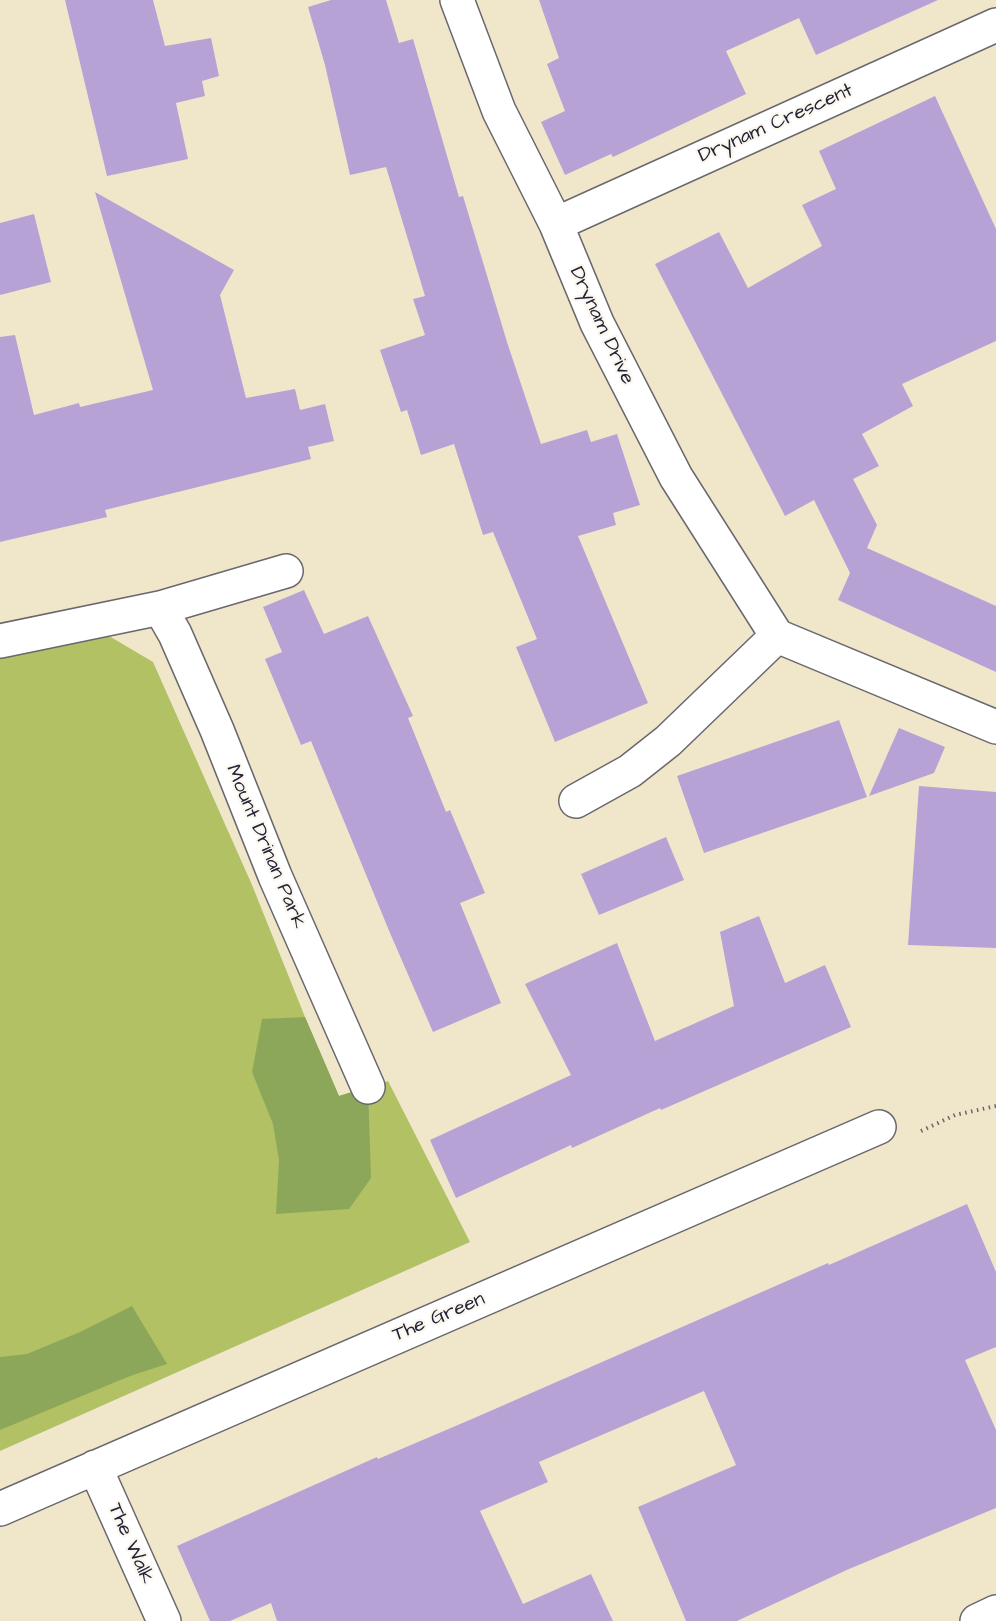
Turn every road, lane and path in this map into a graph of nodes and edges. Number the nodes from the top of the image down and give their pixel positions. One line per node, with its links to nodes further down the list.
1 (457, 0): 3 (street, Drynam Drive)
2 (996, 25): 3 (street, Drynam Crescent)
3 (556, 224): 6 (street, Drynam Drive)
4 (286, 571): 5 (street)
5 (160, 608): 7 (street); 10 (street, Mount Drinan Park)
6 (777, 636): 8 (street); 9 (street)
7 (0, 641)
8 (996, 727)
9 (576, 801)
10 (368, 1087)
11 (996, 1106): 12 (path)
12 (879, 1127): 13 (street, The Green)
13 (95, 1467): 14 (street, The Green); 16 (street, The Walk)
14 (0, 1509)
15 (996, 1612): 17 (street)
16 (164, 1621)
17 (977, 1621)

